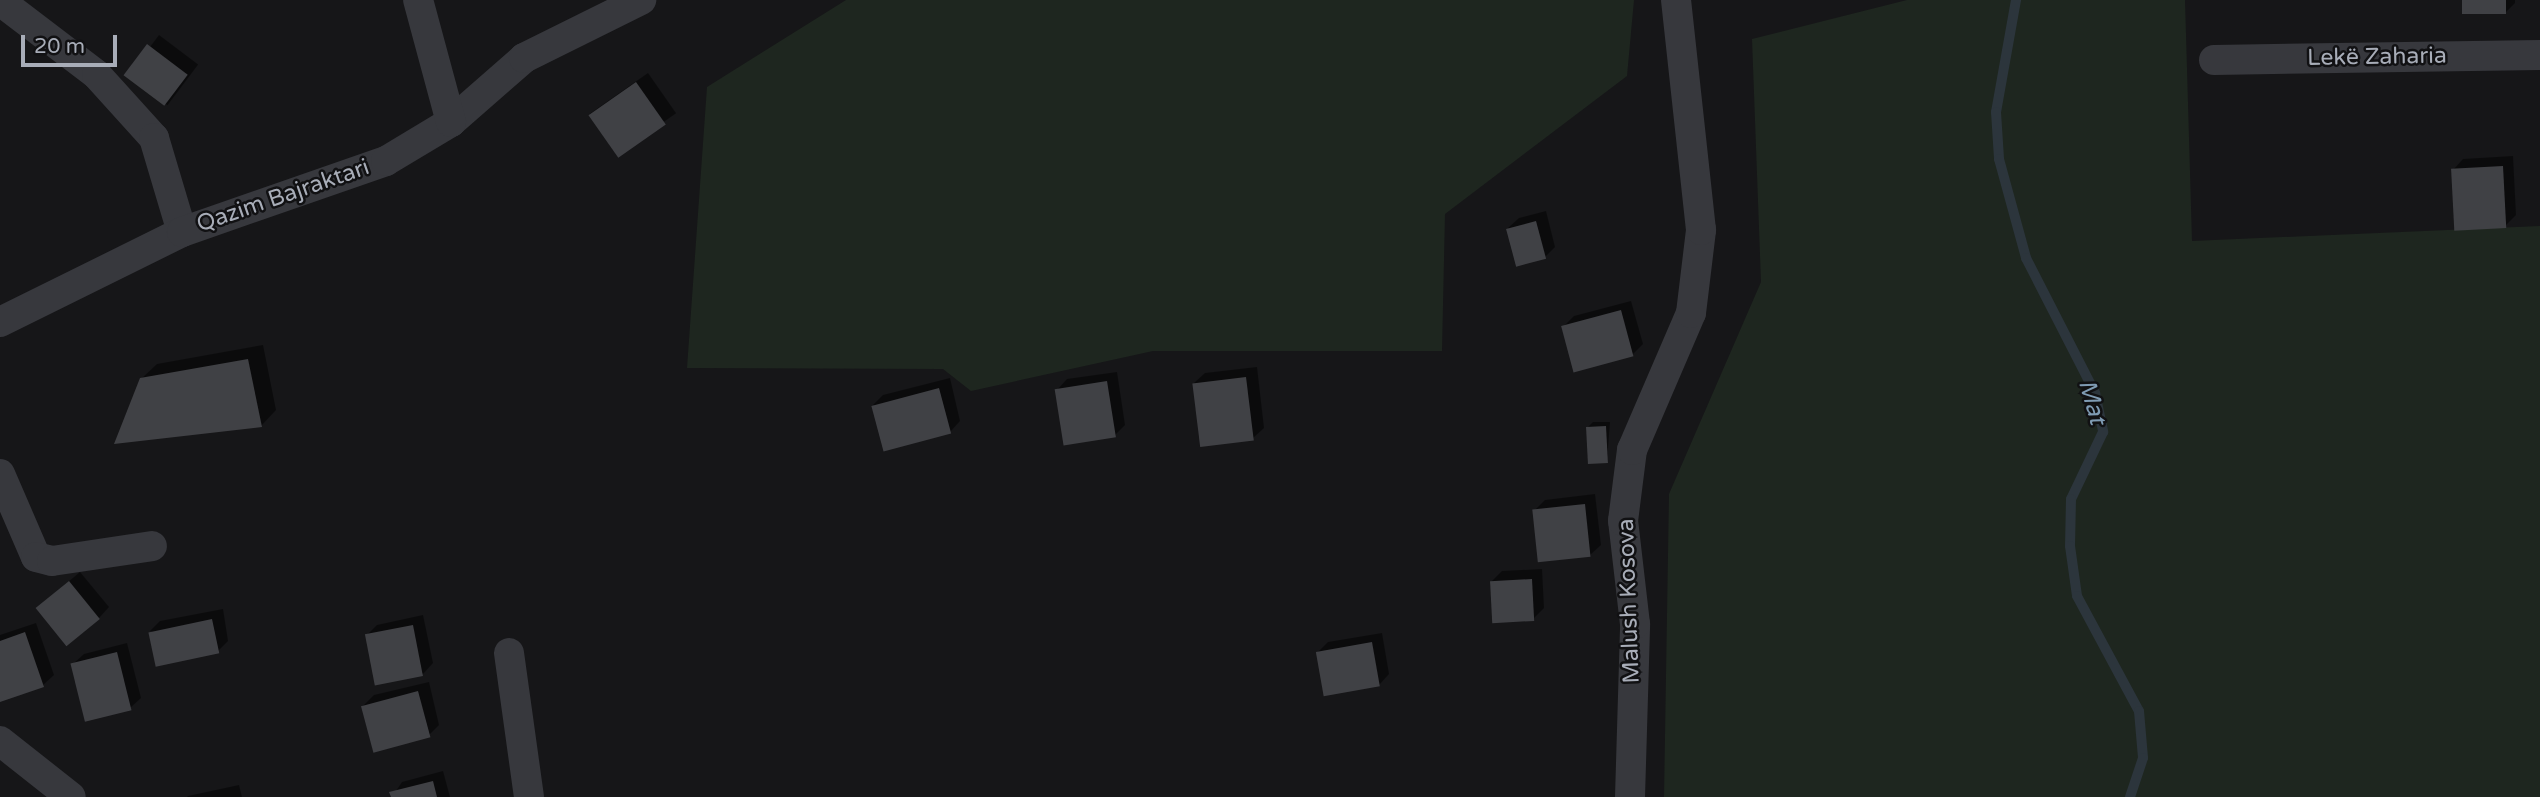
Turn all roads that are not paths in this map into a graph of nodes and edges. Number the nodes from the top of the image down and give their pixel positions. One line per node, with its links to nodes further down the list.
1 (418, 0): 7 (street)
2 (640, 0): 7 (street, Qazim Bajraktari)
3 (1676, 0): 16 (street, Malush Kosova)
4 (0, 1): 8 (street)
5 (2540, 55): 6 (street, Lekë Zaharia)
6 (2214, 60)
7 (450, 122): 8 (street, Qazim Bajraktari)
8 (182, 232): 9 (street, Qazim Bajraktari)
9 (0, 322)
10 (0, 474): 11 (street)
11 (152, 546)
12 (509, 653): 15 (street)
13 (0, 741): 14 (street)
14 (71, 797)
15 (529, 797)
16 (1630, 797)

